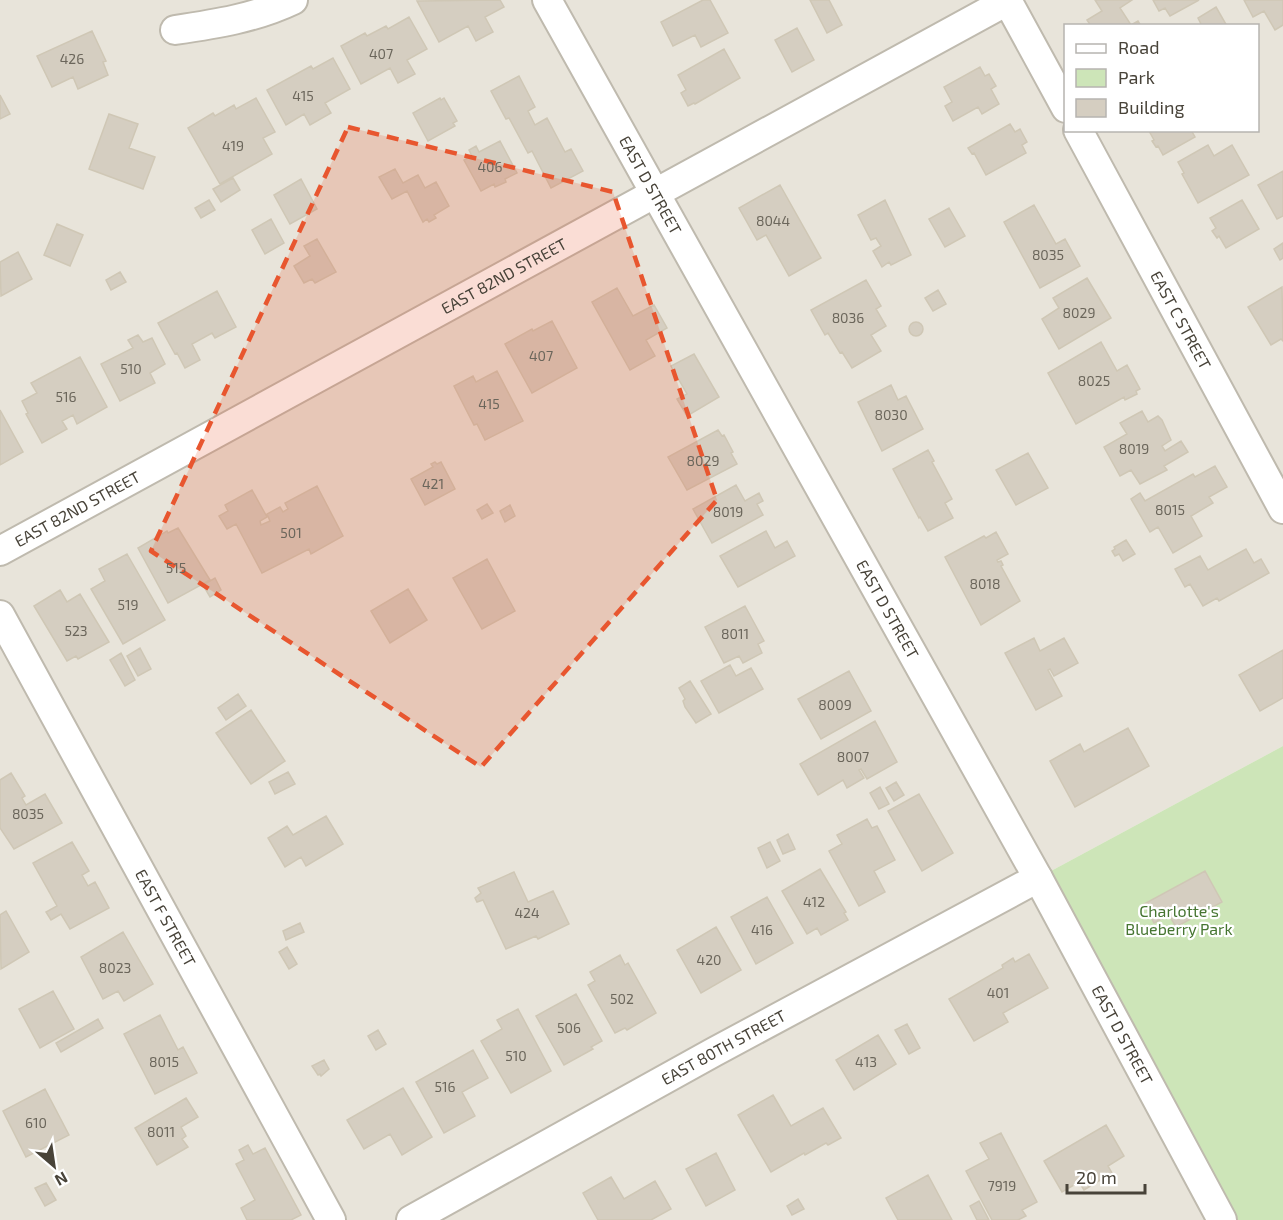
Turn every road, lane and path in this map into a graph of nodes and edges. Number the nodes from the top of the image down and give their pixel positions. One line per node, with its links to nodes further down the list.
1 (293, 0): 4 (street)
2 (548, 0): 7 (street, EAST D STREET)
3 (1008, 0): 5 (street); 7 (street, EAST 82ND STREET)
4 (175, 30)
5 (1064, 106)
6 (1079, 132): 8 (street, EAST C STREET)
7 (655, 195): 9 (street, EAST 82ND STREET); 11 (street, EAST D STREET)
8 (1283, 509)
9 (0, 551)
10 (0, 615): 12 (street, EAST F STREET)
11 (1038, 878): 13 (street, EAST 80TH STREET); 14 (street, EAST D STREET)
12 (331, 1220)
13 (411, 1220)
14 (1222, 1220)

